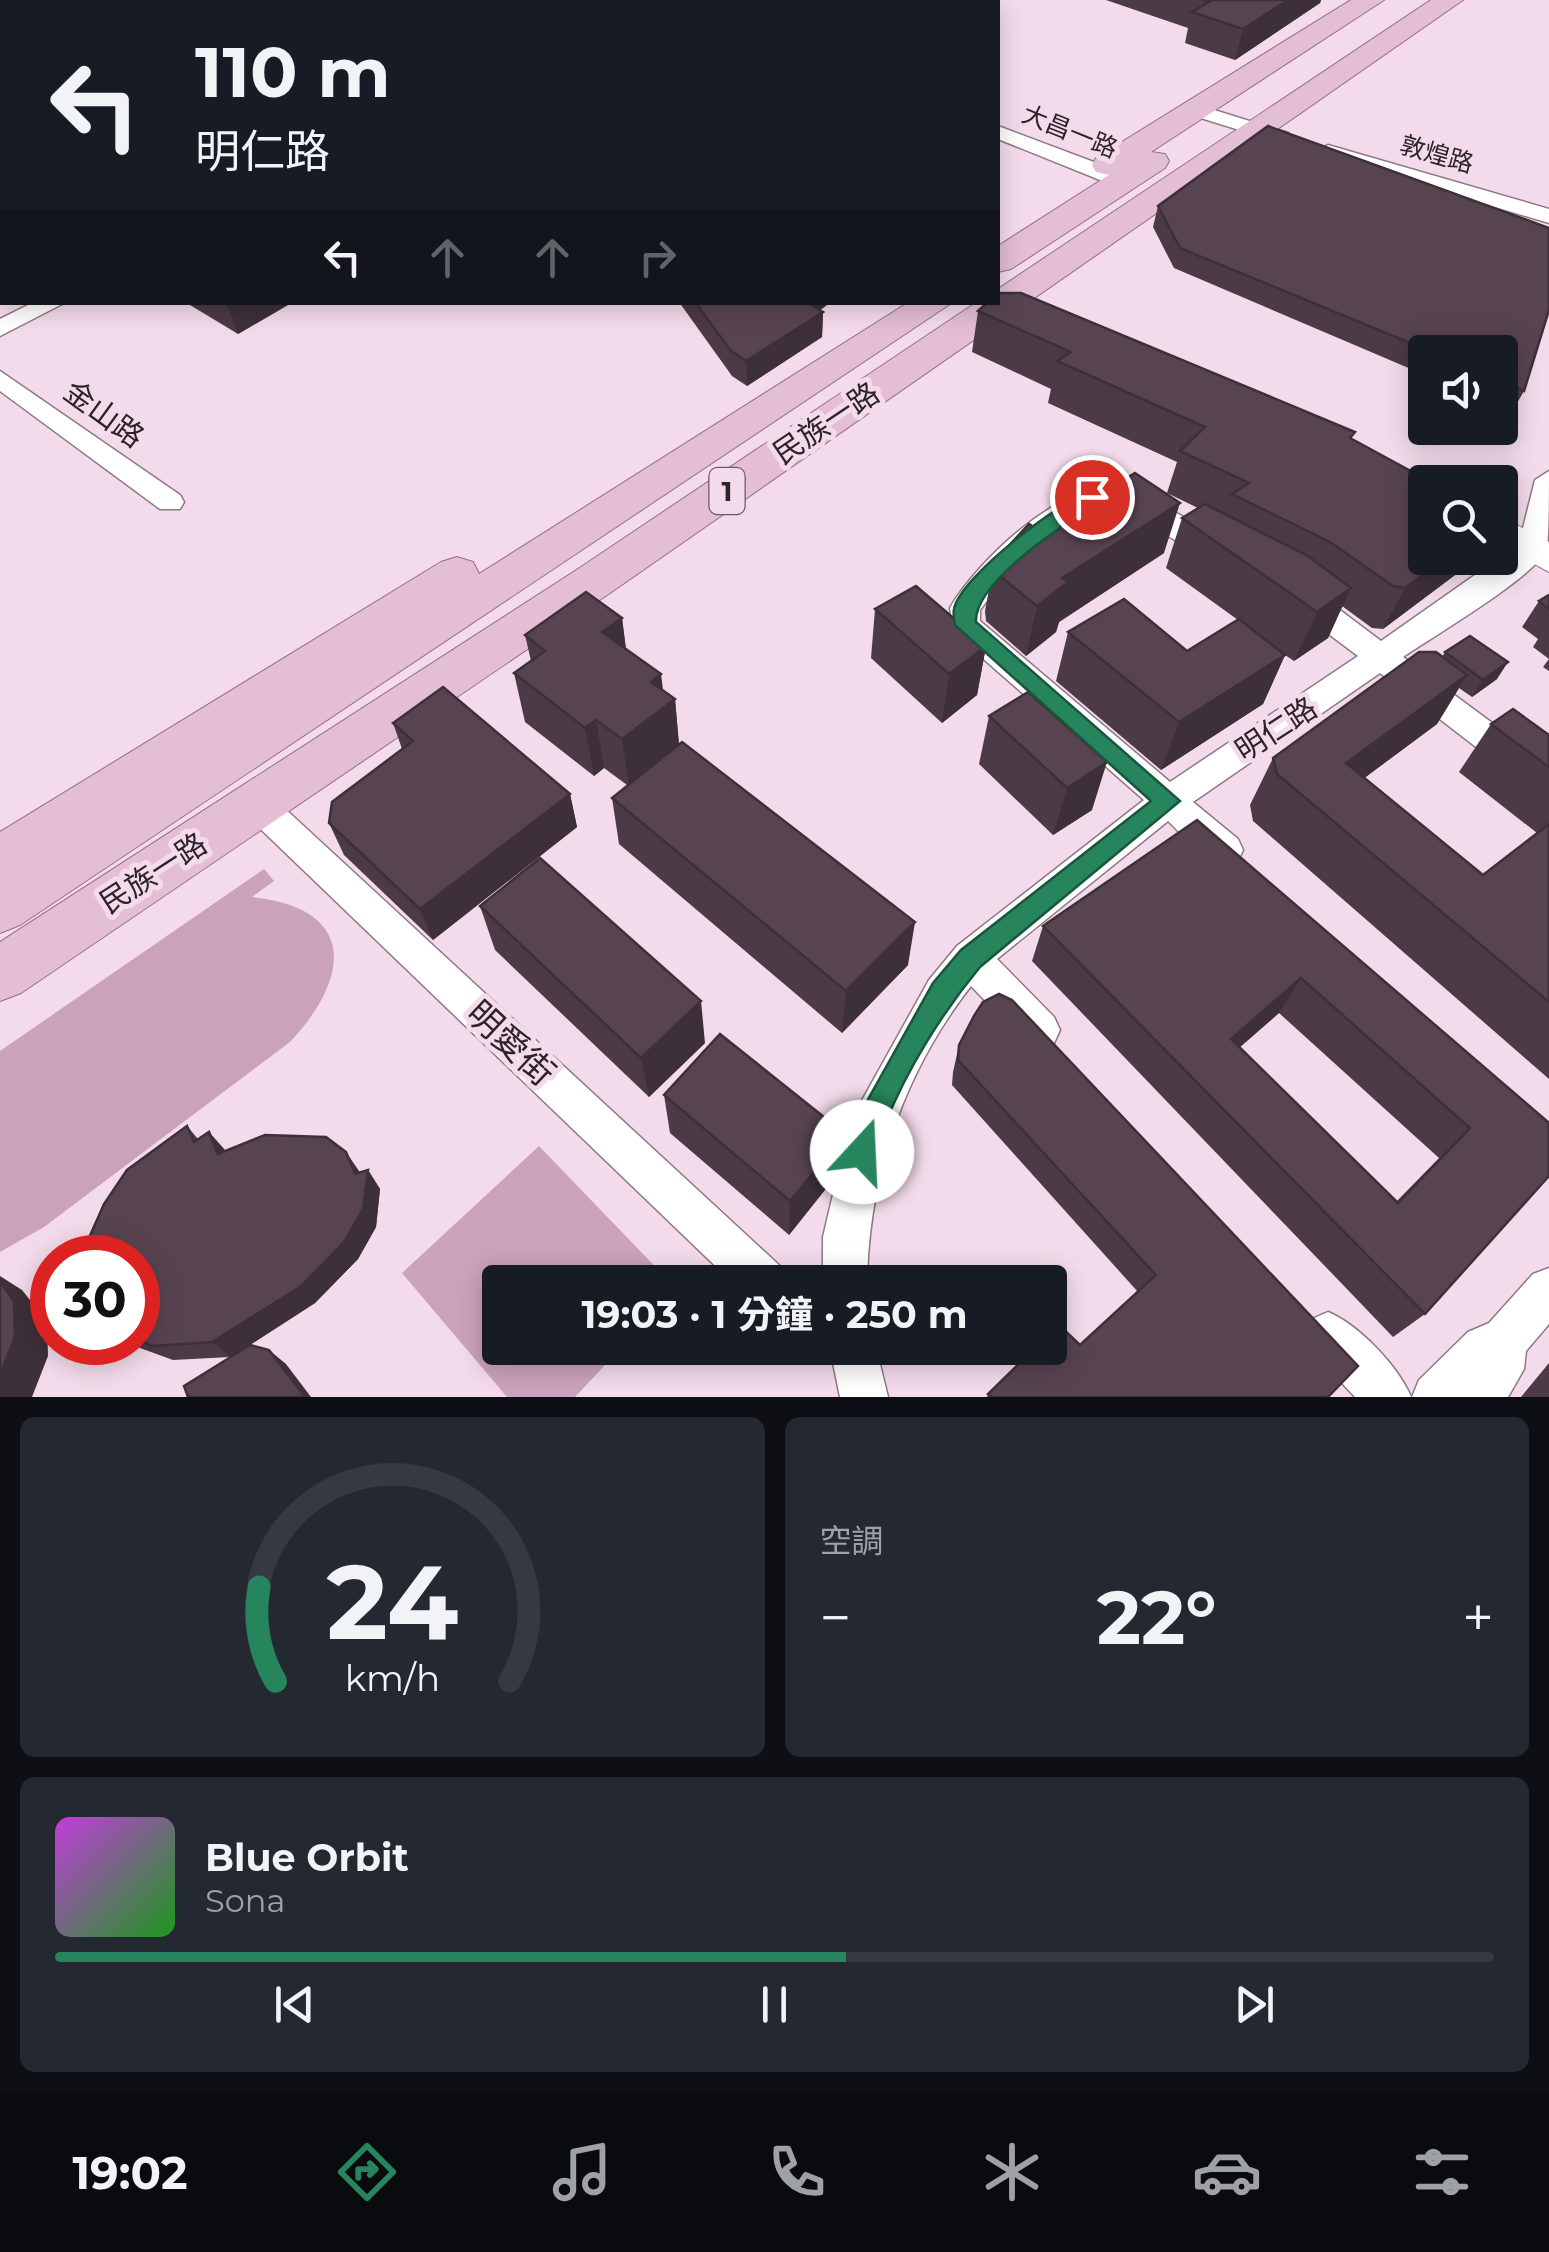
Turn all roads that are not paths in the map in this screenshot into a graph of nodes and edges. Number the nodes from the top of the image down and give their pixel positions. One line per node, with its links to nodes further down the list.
1 (1370, 0): 5 (main road, 民族一路 / 1)
2 (1400, 0): 5 (main road, 民族一路 / 1)
3 (1426, 0): 5 (main road, 民族一路 / 1)
4 (1449, 0): 5 (main road, 民族一路 / 1)
5 (1228, 121): 7 (main road, 民族一路 / 1); 8 (street, 敦煌路); 10 (main road, 民族一路 / 1)
6 (1000, 133): 7 (street, 大昌一路)
7 (1110, 176): 9 (main road, 民族一路 / 1); 10 (main road, 民族一路 / 1)
8 (1549, 216)
9 (1000, 233)
10 (1001, 293)
11 (48, 305): 15 (street)
12 (885, 305): 17 (main road, 民族一路 / 1)
13 (930, 305): 17 (main road, 民族一路 / 1)
14 (979, 305): 17 (main road, 民族一路 / 1)
15 (0, 329)
16 (0, 379): 19 (street, 金山路)
17 (764, 425): 27 (main road, 民族一路 / 1); 28 (main road, 民族一路 / 1); 30 (main road, 民族一路 / 1); 31 (main road, 民族一路 / 1)
18 (1549, 480): 21 (street)
19 (170, 502)
20 (1518, 539): 21 (street)
21 (1541, 553): 24 (street, 明仁路)
22 (1243, 564): 26 (street)
23 (1271, 580): 24 (street)
24 (1384, 658): 25 (street); 26 (street, 明仁路)
25 (1549, 784)
26 (1168, 801): 29 (street); 32 (street, 明仁路)
27 (257, 804): 33 (main road, 民族一路 / 1); 35 (street, 明愛街)
28 (0, 861)
29 (1252, 874)
30 (0, 908)
31 (0, 940)
32 (970, 958): 34 (street); 36 (street, 明仁路)
33 (0, 974)
34 (1064, 1056)
35 (746, 1265)
36 (845, 1265)
37 (1549, 1290): 39 (street)
38 (1306, 1312): 40 (street)
39 (1504, 1341): 41 (street); 42 (street)
40 (1387, 1397)
41 (1436, 1397)
42 (1477, 1397)

